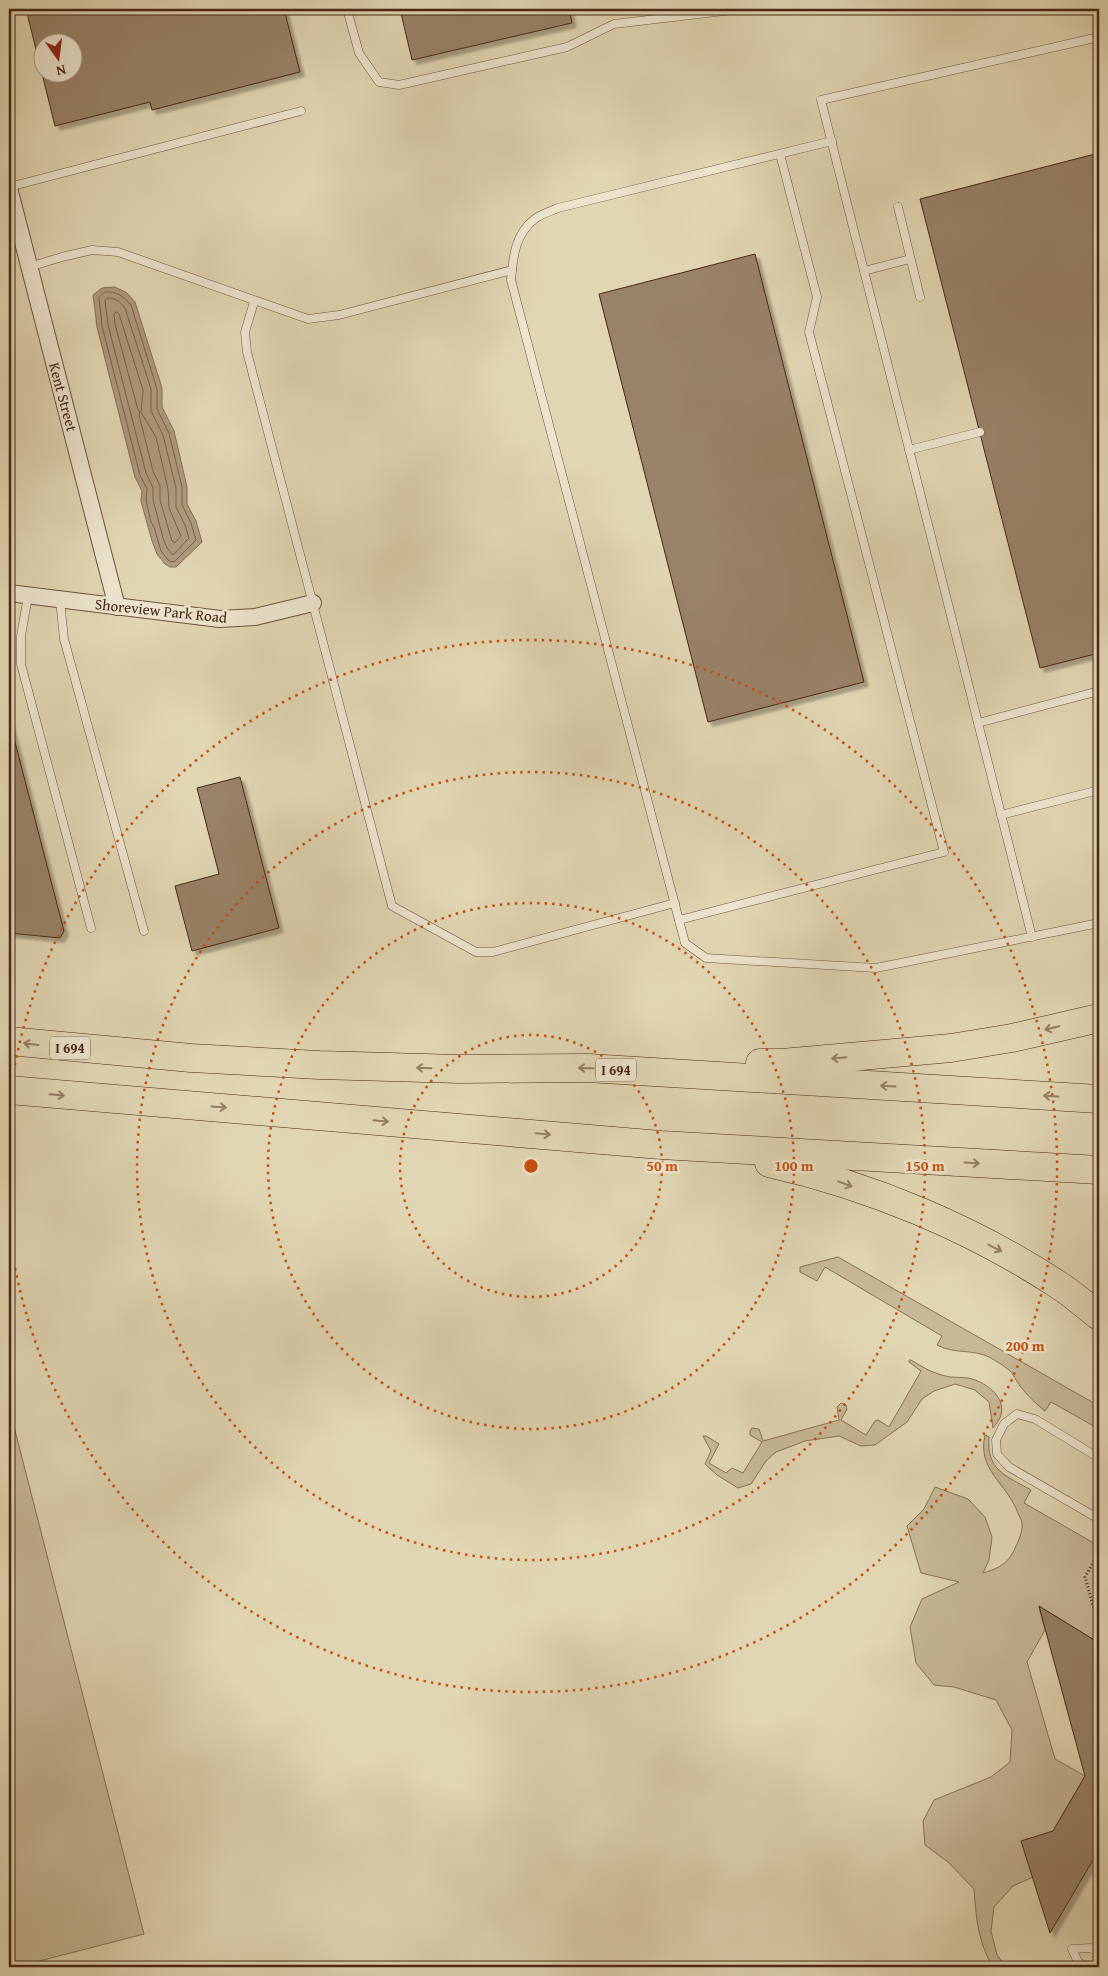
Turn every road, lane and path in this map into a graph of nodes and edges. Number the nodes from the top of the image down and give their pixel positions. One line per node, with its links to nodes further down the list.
1 (347, 9): 2 (lane)
2 (741, 9)
3 (1099, 37): 5 (lane)
4 (301, 111): 7 (lane)
5 (832, 141): 6 (lane); 12 (lane)
6 (780, 154): 11 (lane); 27 (lane)
7 (9, 187): 10 (street, Kent Street)
8 (898, 206): 9 (lane)
9 (910, 259): 12 (lane); 13 (lane)
10 (29, 267): 14 (lane); 21 (street, Kent Street)
11 (512, 270): 14 (lane); 26 (lane)
12 (864, 271): 16 (lane)
13 (920, 297)
14 (254, 302): 20 (lane)
15 (980, 432): 16 (lane)
16 (910, 450): 23 (lane)
17 (9, 593): 18 (street, Shoreview Park Road)
18 (28, 596): 19 (street, Shoreview Park Road); 29 (lane)
19 (60, 600): 21 (street, Shoreview Park Road); 30 (lane)
20 (313, 603): 21 (street, Shoreview Park Road); 26 (lane)
21 (117, 607)
22 (1099, 691): 23 (lane)
23 (978, 723): 25 (lane)
24 (1099, 790): 25 (lane)
25 (1001, 815): 31 (lane)
26 (674, 903): 27 (lane)
27 (679, 920): 31 (lane)
28 (1099, 923): 31 (lane)
29 (91, 928)
30 (144, 931)
31 (1032, 937)
32 (1099, 1018): 34 (highway, one-way to 34)
33 (9, 1041): 34 (highway, I 694, one-way to 33)
34 (619, 1070): 36 (highway, I 694, one-way to 34)
35 (9, 1090): 37 (highway, one-way to 37)
36 (1099, 1099)
37 (661, 1145): 38 (highway, one-way to 38); 39 (highway, one-way to 39)
38 (1099, 1170)
39 (1099, 1316)
40 (1099, 1458): 41 (lane)
41 (1099, 1519)
42 (1099, 1552): 43 (path)
43 (1099, 1627)
44 (1099, 1953): 45 (lane)
45 (1088, 1967)

